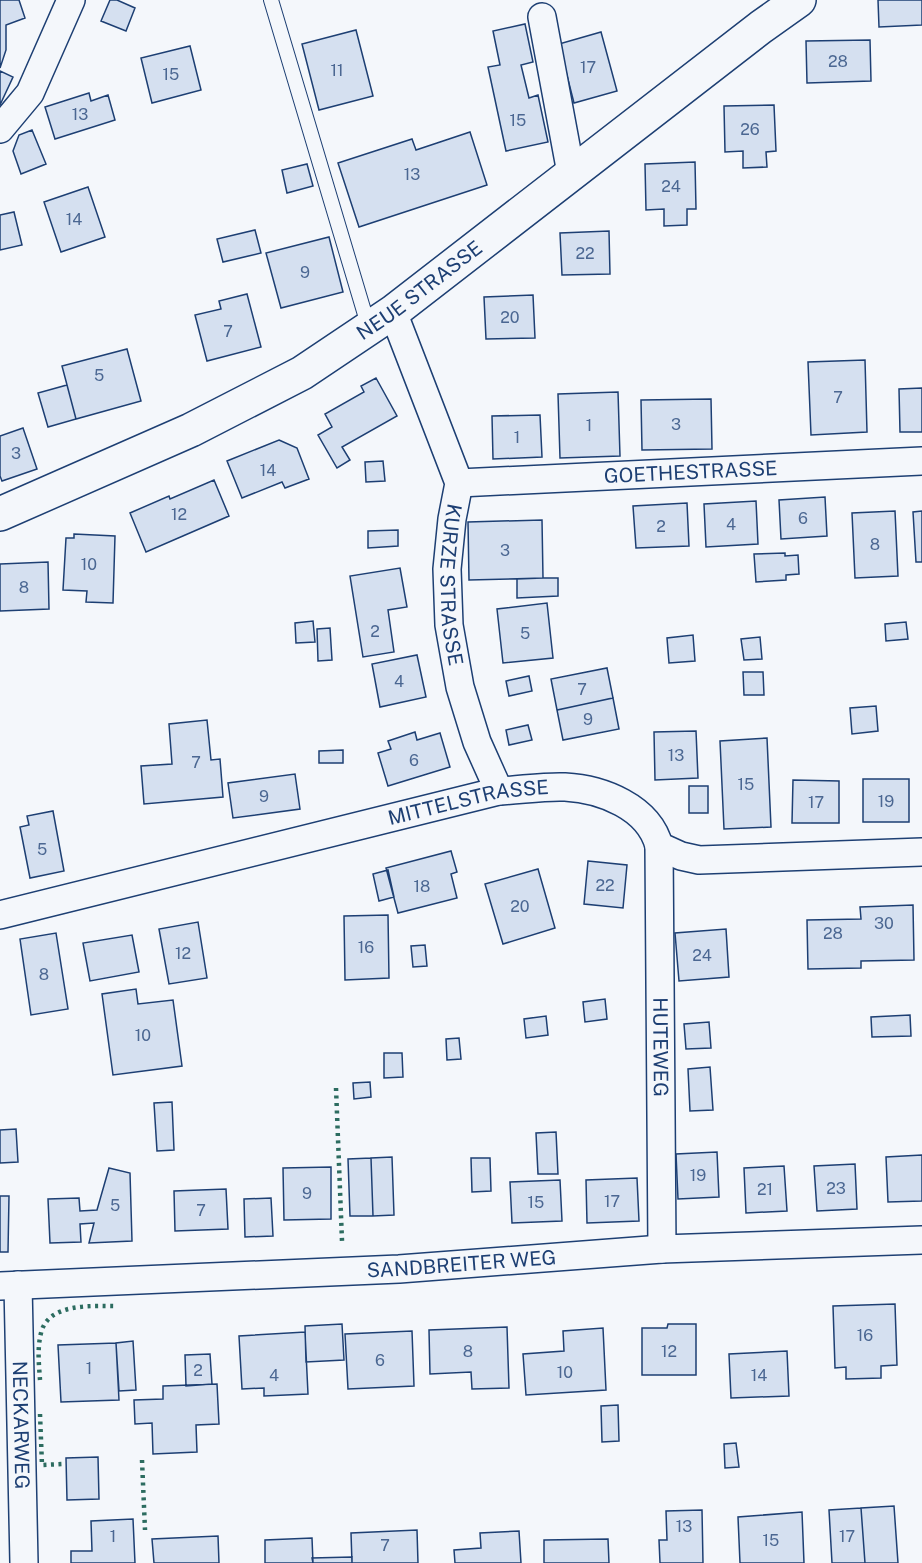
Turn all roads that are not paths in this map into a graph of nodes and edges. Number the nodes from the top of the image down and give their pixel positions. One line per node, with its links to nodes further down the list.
1 (70, 0): 5 (street)
2 (270, 0): 7 (lane)
3 (799, 0): 6 (street, NEUE STRASSE)
4 (542, 16): 6 (street)
5 (0, 129)
6 (571, 173): 7 (street, NEUE STRASSE)
7 (381, 320): 9 (street, KURZE STRASSE); 10 (street, NEUE STRASSE)
8 (922, 461): 9 (street, GOETHESTRASSE)
9 (459, 483): 11 (street, KURZE STRASSE)
10 (0, 514)
11 (499, 792): 12 (street, MITTELSTRASSE); 14 (street, MITTELSTRASSE)
12 (659, 846): 13 (street); 16 (street, HUTEWEG)
13 (922, 852)
14 (0, 915)
15 (922, 1240): 16 (street, SANDBREITER WEG)
16 (662, 1249): 17 (street, SANDBREITER WEG)
17 (9, 1286): 18 (street, NECKARWEG)
18 (24, 1563)

